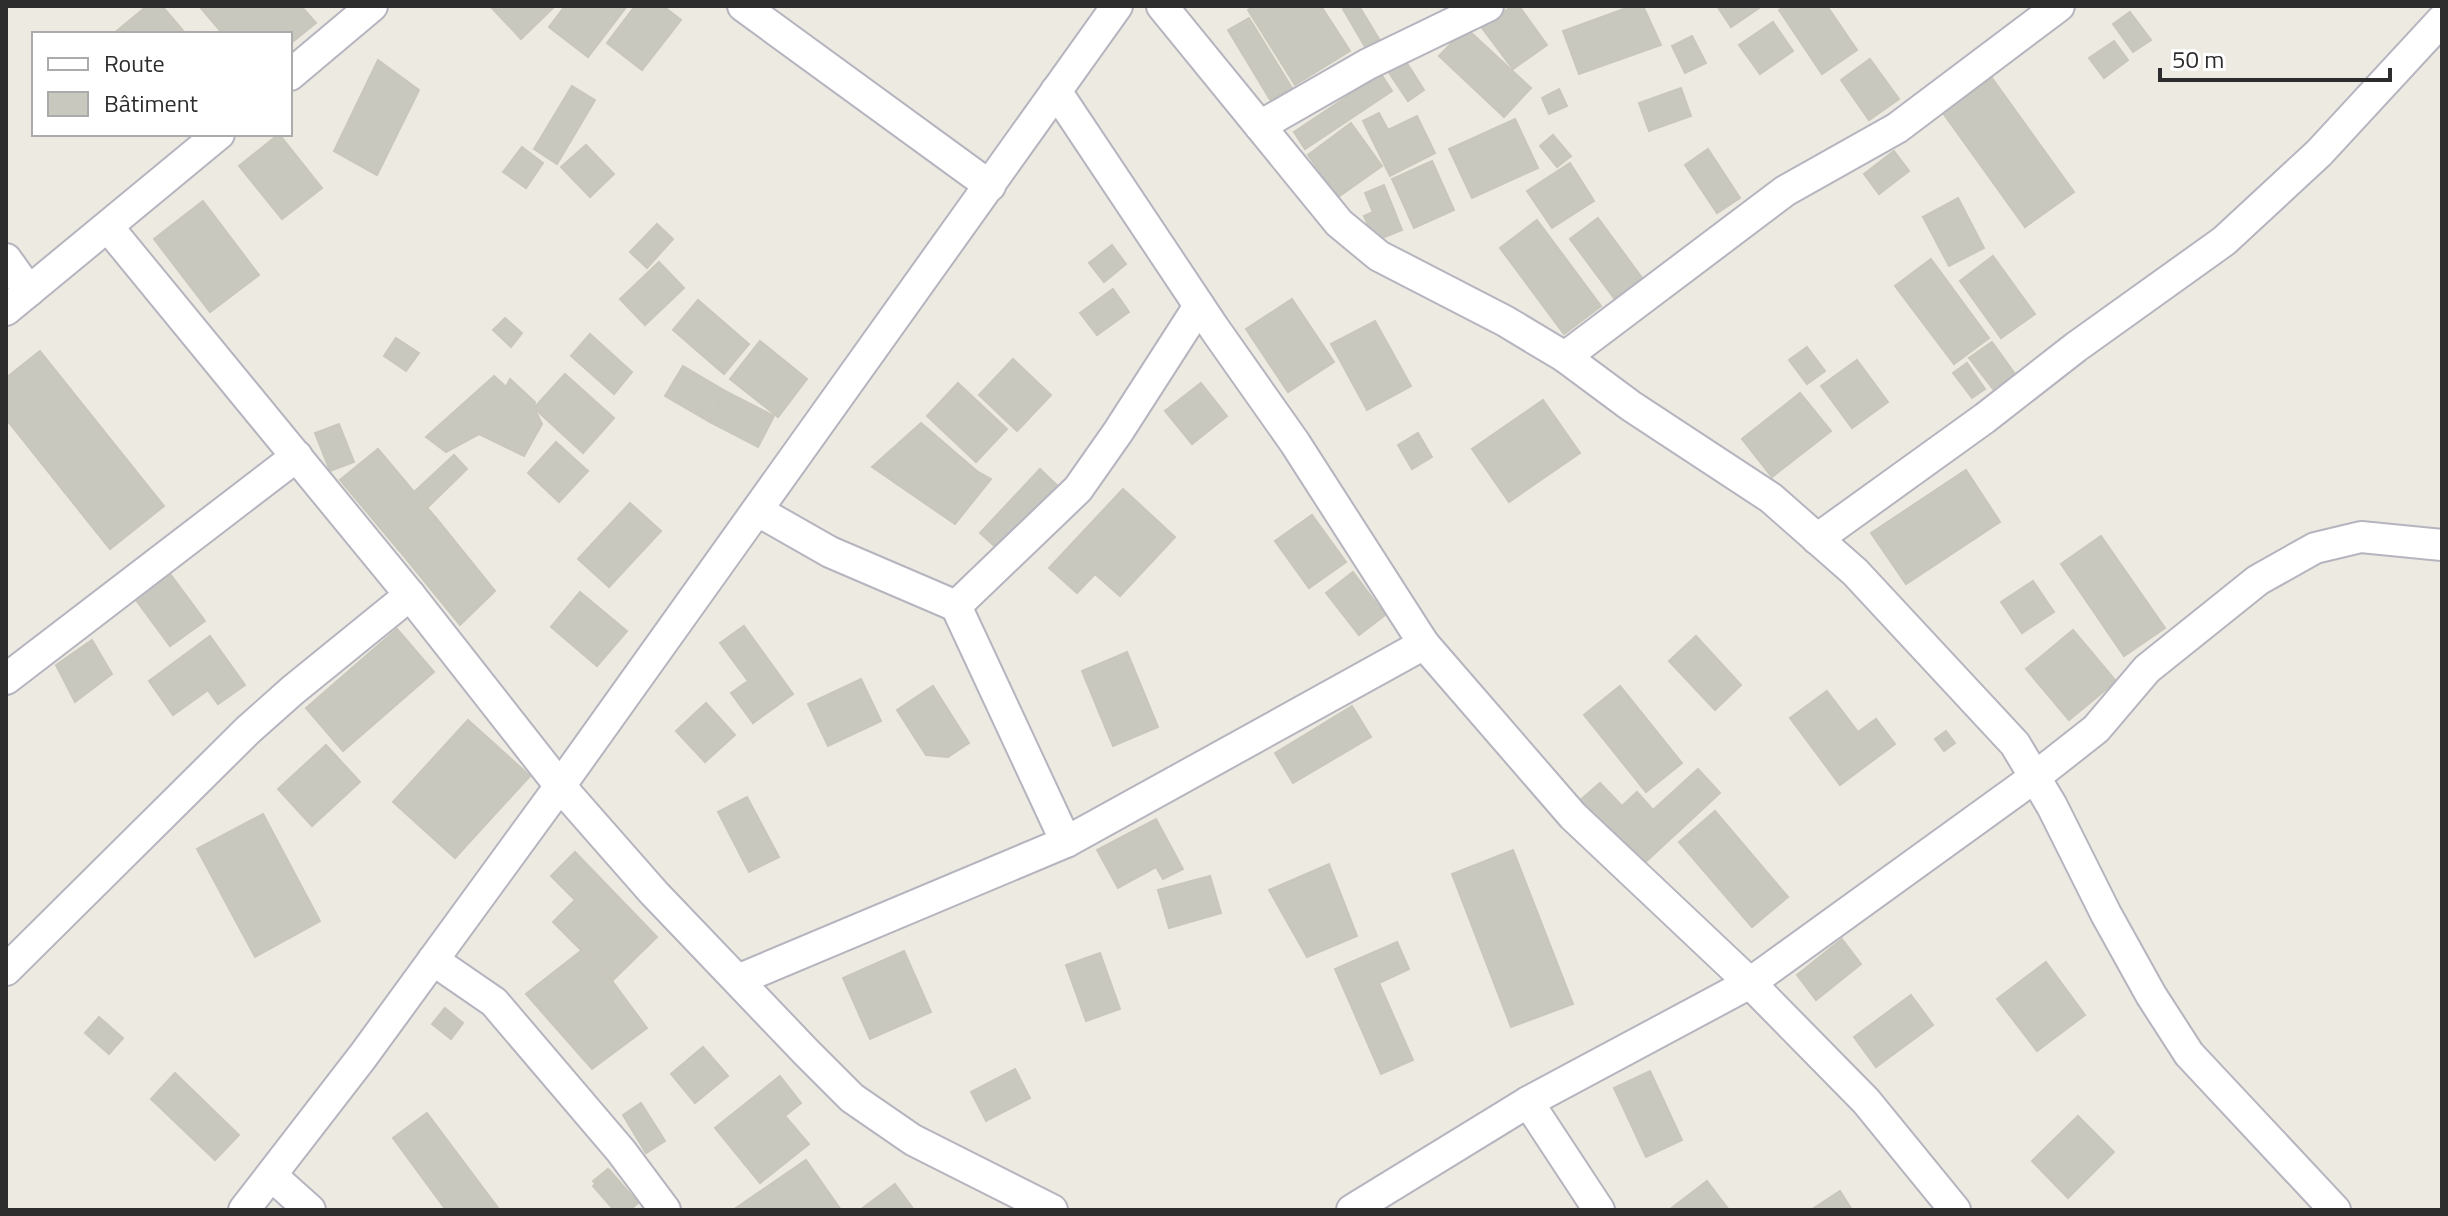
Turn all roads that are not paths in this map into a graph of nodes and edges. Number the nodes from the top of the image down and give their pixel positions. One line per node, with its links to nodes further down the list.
1 (372, 6): 8 (street)
2 (743, 6): 12 (street)
3 (1117, 6): 9 (street)
4 (1162, 6): 10 (street)
5 (1488, 6): 10 (street)
6 (2059, 6): 18 (street)
7 (2442, 20): 21 (street)
8 (292, 73)
9 (1056, 91): 12 (street); 16 (street)
10 (1260, 126): 18 (street)
11 (217, 136): 13 (street)
12 (990, 186): 20 (street)
13 (108, 227): 15 (street); 19 (street)
14 (6, 259): 15 (street)
15 (29, 291): 17 (street)
16 (1199, 306): 24 (street); 25 (street)
17 (6, 310)
18 (1565, 357): 21 (street)
19 (297, 456): 23 (street); 26 (street)
20 (758, 511): 24 (street); 28 (street)
21 (1817, 539): 27 (street)
22 (2442, 545): 27 (street)
23 (410, 595): 28 (street); 31 (street)
24 (956, 606): 29 (street)
25 (1424, 644): 29 (street); 33 (street)
26 (6, 679)
27 (2035, 777): 33 (street); 43 (street)
28 (560, 786): 30 (street); 32 (street)
29 (1066, 842): 32 (street)
30 (433, 960): 35 (street); 38 (street)
31 (6, 970)
32 (740, 979): 39 (street)
33 (1750, 983): 34 (street); 42 (street)
34 (1528, 1102): 40 (street); 41 (street)
35 (272, 1176): 36 (street); 37 (street)
36 (244, 1210)
37 (310, 1210)
38 (665, 1210)
39 (1052, 1210)
40 (1352, 1210)
41 (1599, 1210)
42 (1955, 1210)
43 (2335, 1210)

